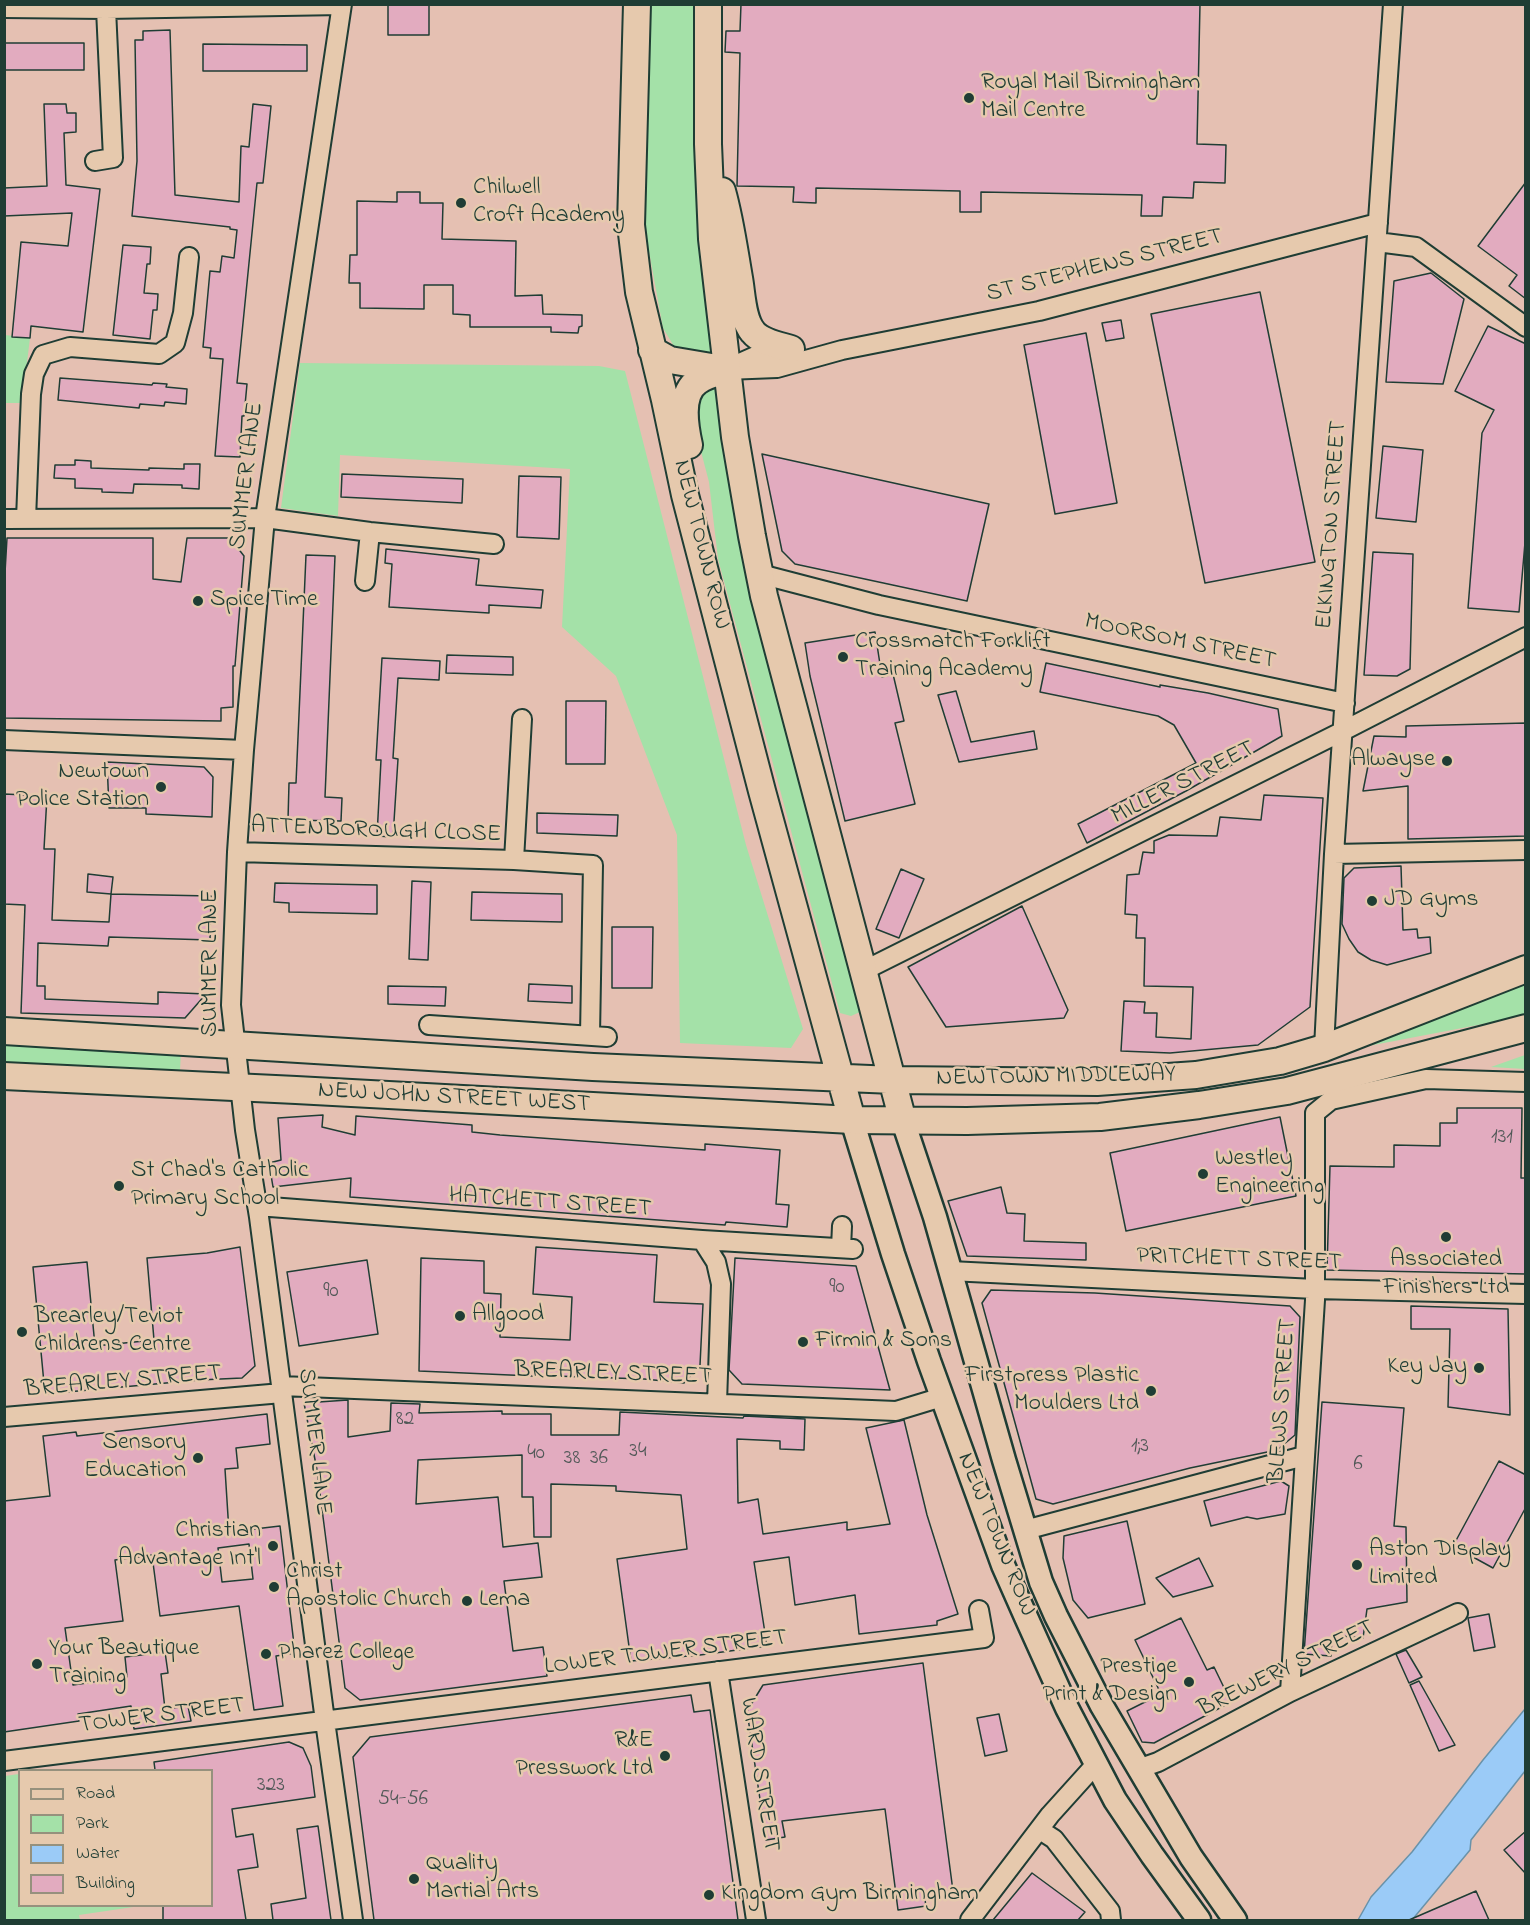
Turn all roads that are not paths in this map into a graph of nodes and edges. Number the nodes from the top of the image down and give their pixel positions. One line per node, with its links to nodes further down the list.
1 (637, 4): 14 (highway, NEW TOWN ROW)
2 (708, 4): 7 (highway, NEW TOWN ROW)
3 (1393, 4): 9 (street, ELKINGTON STREET)
4 (342, 5): 6 (street); 17 (street, SUMMER LANE)
5 (4, 8): 6 (street)
6 (110, 8): 8 (street)
7 (708, 144): 13 (highway); 16 (highway, NEW TOWN ROW)
8 (95, 160)
9 (1378, 223): 10 (street, ELKINGTON STREET); 15 (street, ST STEPHENS STREET)
10 (1377, 242): 12 (street); 26 (street, ELKINGTON STREET)
11 (189, 257): 19 (street)
12 (1526, 327)
13 (791, 349): 15 (street, ST STEPHENS STREET); 16 (street, ST STEPHENS STREET)
14 (652, 350): 16 (highway); 22 (highway, NEW TOWN ROW)
15 (842, 350): 16 (street, ST STEPHENS STREET)
16 (726, 370): 22 (highway); 23 (highway, NEW TOWN ROW)
17 (265, 518): 19 (street); 20 (street); 30 (street, SUMMER LANE)
18 (4, 519): 19 (street)
19 (26, 519)
20 (370, 532): 21 (street); 24 (street)
21 (494, 543)
22 (704, 566): 44 (highway, NEW TOWN ROW)
23 (760, 574): 26 (street, MOORSOM STREET); 36 (highway, NEW TOWN ROW)
24 (365, 581)
25 (1526, 637): 28 (street, MILLER STREET)
26 (1345, 703): 28 (street, ELKINGTON STREET)
27 (522, 719): 34 (street, ATTENBOROUGH CLOSE)
28 (1343, 731): 33 (street, ELKINGTON STREET); 36 (street, MILLER STREET)
29 (4, 740): 30 (street)
30 (244, 750): 32 (street, SUMMER LANE)
31 (1526, 850): 33 (street)
32 (237, 852): 34 (street, ATTENBOROUGH CLOSE); 41 (street, SUMMER LANE)
33 (1334, 854): 42 (street, ELKINGTON STREET)
34 (514, 860): 37 (street, ATTENBOROUGH CLOSE)
35 (1526, 969): 42 (highway, NEWTOWN MIDDLEWAY)
36 (863, 971): 45 (highway, NEW TOWN ROW)
37 (429, 1025)
38 (1526, 1028): 40 (highway, NEWTOWN MIDDLEWAY)
39 (4, 1031): 41 (highway, NEW JOHN STREET WEST)
40 (1485, 1038): 42 (highway); 49 (highway, NEWTOWN MIDDLEWAY)
41 (236, 1045): 44 (highway, NEW JOHN STREET WEST); 47 (street, SUMMER LANE)
42 (1324, 1048): 45 (highway, NEWTOWN MIDDLEWAY)
43 (4, 1076): 47 (highway, NEW JOHN STREET WEST)
44 (839, 1076): 45 (highway, NEW JOHN STREET WEST); 48 (highway, NEW TOWN ROW)
45 (893, 1080): 49 (highway, NEW TOWN ROW)
46 (1526, 1082): 54 (street, BLEWS STREET)
47 (240, 1088): 48 (highway, NEW JOHN STREET WEST); 50 (street, SUMMER LANE)
48 (852, 1120): 49 (highway, NEW JOHN STREET WEST); 57 (main road, NEW TOWN ROW)
49 (903, 1121): 53 (main road, NEW TOWN ROW)
50 (256, 1206): 52 (street, HATCHETT STREET); 56 (street, SUMMER LANE)
51 (842, 1226): 52 (street, HATCHETT STREET)
52 (702, 1240): 58 (street)
53 (950, 1271): 54 (street, PRITCHETT STREET); 61 (main road, NEW TOWN ROW)
54 (1315, 1289): 55 (street, PRITCHETT STREET); 60 (street, BLEWS STREET)
55 (1526, 1294)
56 (282, 1390): 58 (street, BREARLEY STREET); 59 (street, BREARLEY STREET); 67 (street, SUMMER LANE)
57 (942, 1397): 58 (street, BREARLEY STREET); 64 (main road, NEW TOWN ROW)
58 (717, 1403)
59 (4, 1417)
60 (1304, 1456): 61 (street); 66 (street, BLEWS STREET)
61 (1025, 1530): 64 (main road); 69 (main road, NEW TOWN ROW)
62 (979, 1610): 65 (street, LOWER TOWER STREET)
63 (1458, 1613): 66 (street, BREWERY STREET)
64 (1034, 1632): 70 (main road, NEW TOWN ROW)
65 (717, 1671): 67 (street, LOWER TOWER STREET); 73 (street, WARD STREET)
66 (1290, 1692): 69 (street, BREWERY STREET)
67 (325, 1721): 68 (street, TOWER STREET); 72 (street, SUMMER LANE)
68 (4, 1761)
69 (1138, 1769): 77 (main road, NEW TOWN ROW)
70 (1089, 1771): 71 (street); 76 (main road, NEW TOWN ROW)
71 (1040, 1830): 74 (street); 75 (street)
72 (353, 1920)
73 (756, 1920)
74 (969, 1920)
75 (1111, 1920)
76 (1199, 1920)
77 (1236, 1920)

